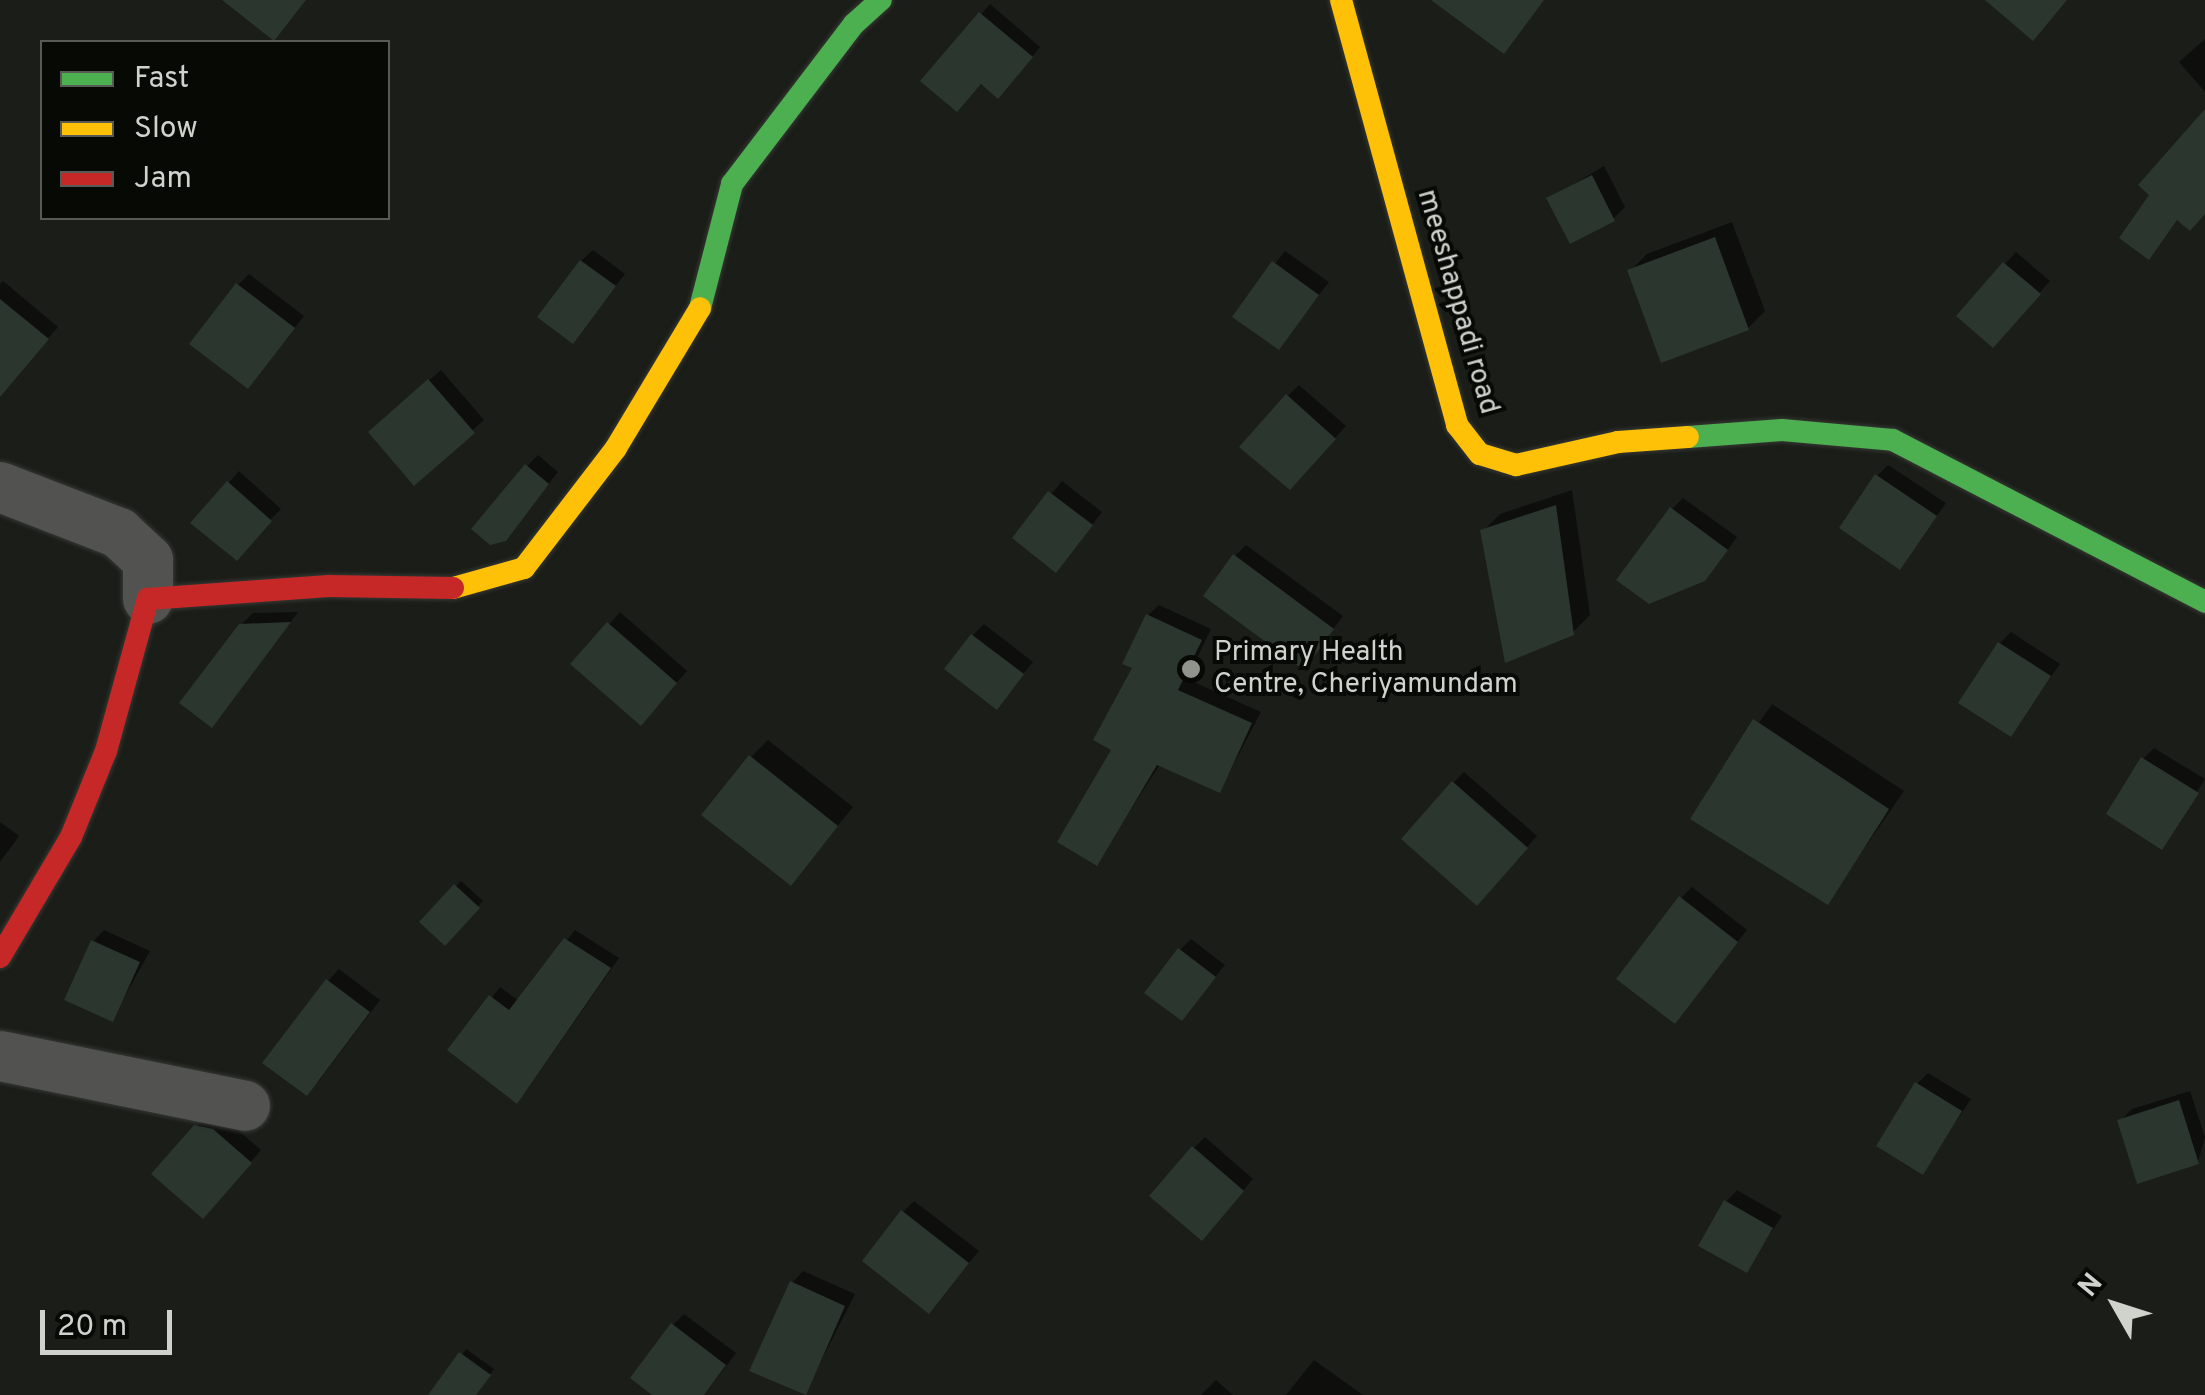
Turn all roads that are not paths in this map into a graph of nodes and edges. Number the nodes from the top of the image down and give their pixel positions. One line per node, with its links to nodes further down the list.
1 (881, 0): 4 (street)
2 (1340, 0): 5 (street, meeshappadi road)
3 (0, 488): 4 (street)
4 (148, 599): 6 (street)
5 (2205, 602)
6 (0, 957)
7 (0, 1056): 8 (street)
8 (245, 1106)

